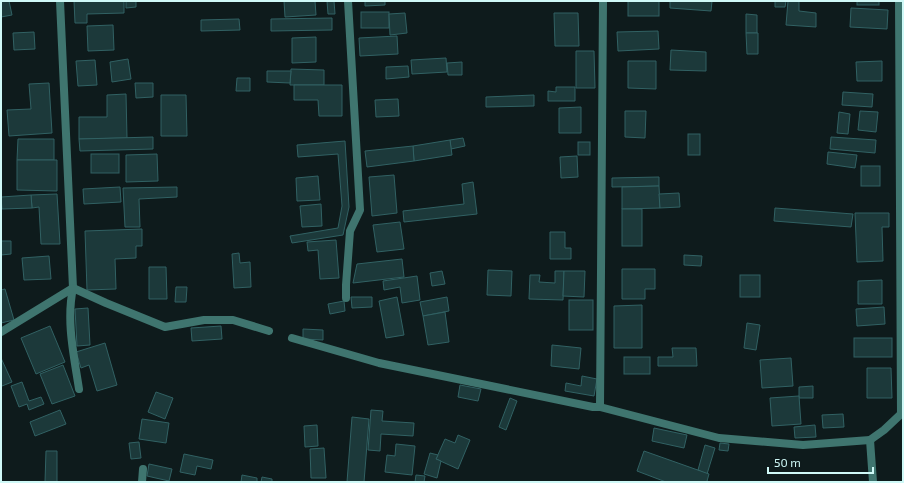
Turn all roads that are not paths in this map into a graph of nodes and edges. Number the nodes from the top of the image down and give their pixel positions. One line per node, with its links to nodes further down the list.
1 (60, 1): 5 (street)
2 (348, 1): 6 (street)
3 (603, 1): 11 (street)
4 (899, 1): 12 (street)
5 (73, 288): 7 (street); 8 (street); 10 (street)
6 (346, 298)
7 (269, 331)
8 (1, 332)
9 (292, 338): 11 (street)
10 (79, 389)
11 (600, 407): 12 (street)
12 (870, 440): 15 (street)
13 (143, 469): 14 (street)
14 (142, 482)
15 (873, 482)

